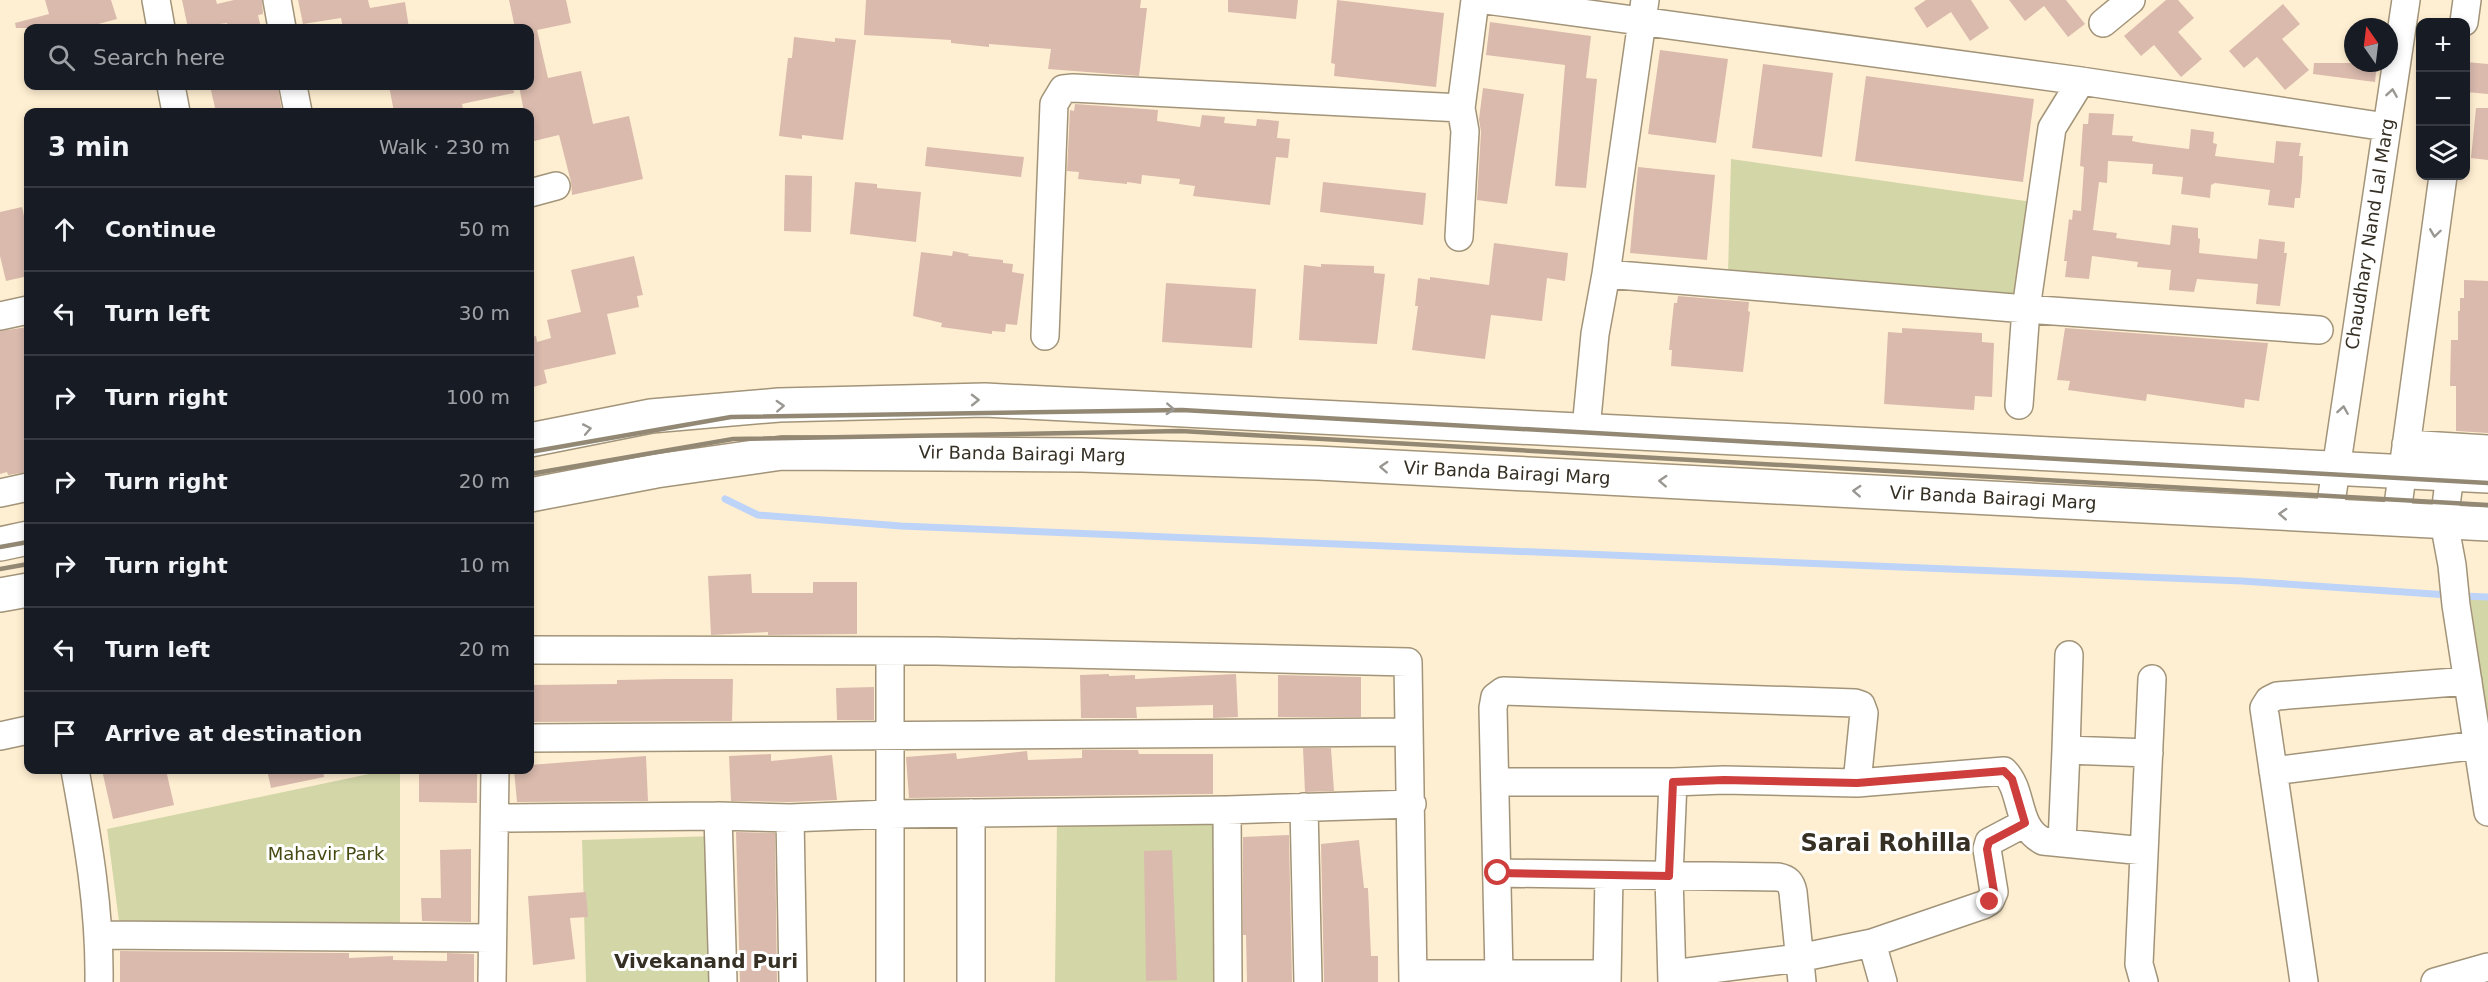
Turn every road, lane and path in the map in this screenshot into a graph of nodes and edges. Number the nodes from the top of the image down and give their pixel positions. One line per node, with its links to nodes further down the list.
1 (156, 0): 11 (street)
2 (277, 0): 12 (street)
3 (1475, 0): 18 (street)
4 (1486, 0): 8 (street)
5 (2131, 0): 10 (street)
6 (2406, 0): 19 (street, Chaudhary Nand Lal Marg, one-way to 6)
7 (2467, 0): 9 (street)
8 (1643, 11): 13 (street); 24 (street)
9 (2465, 18)
10 (2103, 23)
11 (160, 24)
12 (281, 24)
13 (2081, 81): 19 (street); 25 (street)
14 (172, 90): 16 (street)
15 (294, 90): 17 (street)
16 (175, 108)
17 (297, 108)
18 (1461, 108): 23 (street); 29 (street)
19 (2386, 127): 35 (street, Chaudhary Nand Lal Marg, one-way to 19)
20 (2442, 180): 34 (street, one-way to 34)
21 (556, 186): 22 (street)
22 (534, 192)
23 (1459, 237)
24 (1606, 274): 25 (street); 31 (street)
25 (2026, 309): 28 (street); 30 (street)
26 (24, 311): 27 (street)
27 (0, 316)
28 (2319, 330)
29 (1045, 336)
30 (2019, 405)
31 (1586, 429): 32 (main road, one-way to 31); 35 (main road)
32 (534, 439)
33 (2488, 449): 34 (street)
34 (2405, 458): 35 (main road); 36 (main road); 42 (street)
35 (2335, 468): 41 (street, Chaudhary Nand Lal Marg)
36 (2450, 474): 37 (main road); 43 (street)
37 (2488, 476)
38 (24, 488): 39 (street)
39 (0, 493)
40 (534, 494): 41 (main road, Vir Banda Bairagi Marg, one-way to 40)
41 (2328, 516): 42 (main road, Vir Banda Bairagi Marg)
42 (2396, 520): 43 (main road, Vir Banda Bairagi Marg)
43 (2444, 522): 44 (main road, Vir Banda Bairagi Marg); 53 (street)
44 (2488, 524)
45 (24, 539): 46 (main road)
46 (0, 544)
47 (24, 591): 48 (main road)
48 (0, 595)
49 (534, 650): 50 (street)
50 (890, 651): 55 (street); 56 (street)
51 (2069, 655): 60 (street)
52 (2152, 679): 61 (street)
53 (2468, 681): 59 (street); 62 (street)
54 (24, 731): 57 (street)
55 (1409, 732): 56 (street); 68 (street)
56 (889, 735): 58 (street); 73 (street)
57 (0, 736)
58 (534, 738)
59 (2478, 745): 62 (street); 71 (street)
60 (2066, 750): 61 (street); 78 (street)
61 (2149, 753): 79 (street)
62 (2272, 771): 102 (street)
63 (76, 774): 83 (street)
64 (495, 774): 75 (street)
65 (1495, 782): 66 (street); 67 (street); 80 (street)
66 (1673, 782): 67 (street); 82 (street)
67 (1857, 783): 77 (street)
68 (1412, 804): 69 (street); 89 (street)
69 (1304, 807): 70 (street); 99 (street)
70 (1227, 810): 72 (street); 98 (street)
71 (2488, 812)
72 (971, 813): 73 (street); 97 (street)
73 (889, 814): 76 (street); 96 (street)
74 (718, 816): 75 (street); 76 (street); 94 (street)
75 (495, 818): 84 (street)
76 (790, 818): 95 (street)
77 (2025, 823): 78 (street); 85 (street)
78 (2062, 843): 79 (street)
79 (2144, 852): 101 (street)
80 (1498, 873): 81 (street); 88 (street)
81 (1609, 875): 82 (street); 90 (street)
82 (1669, 876): 87 (street); 91 (street)
83 (100, 935): 84 (street); 92 (street)
84 (492, 938): 93 (street)
85 (1872, 943): 87 (street); 100 (street)
86 (2488, 967): 103 (street)
87 (1801, 970): 91 (street)
88 (1499, 974): 89 (street); 90 (street)
89 (1413, 978)
90 (1607, 978)
91 (1672, 978)
92 (99, 982)
93 (492, 982)
94 (723, 982)
95 (793, 982)
96 (890, 982)
97 (972, 982)
98 (1228, 982)
99 (1308, 982)
100 (1883, 982)
101 (2144, 982)
102 (2304, 982)
103 (2435, 982)

